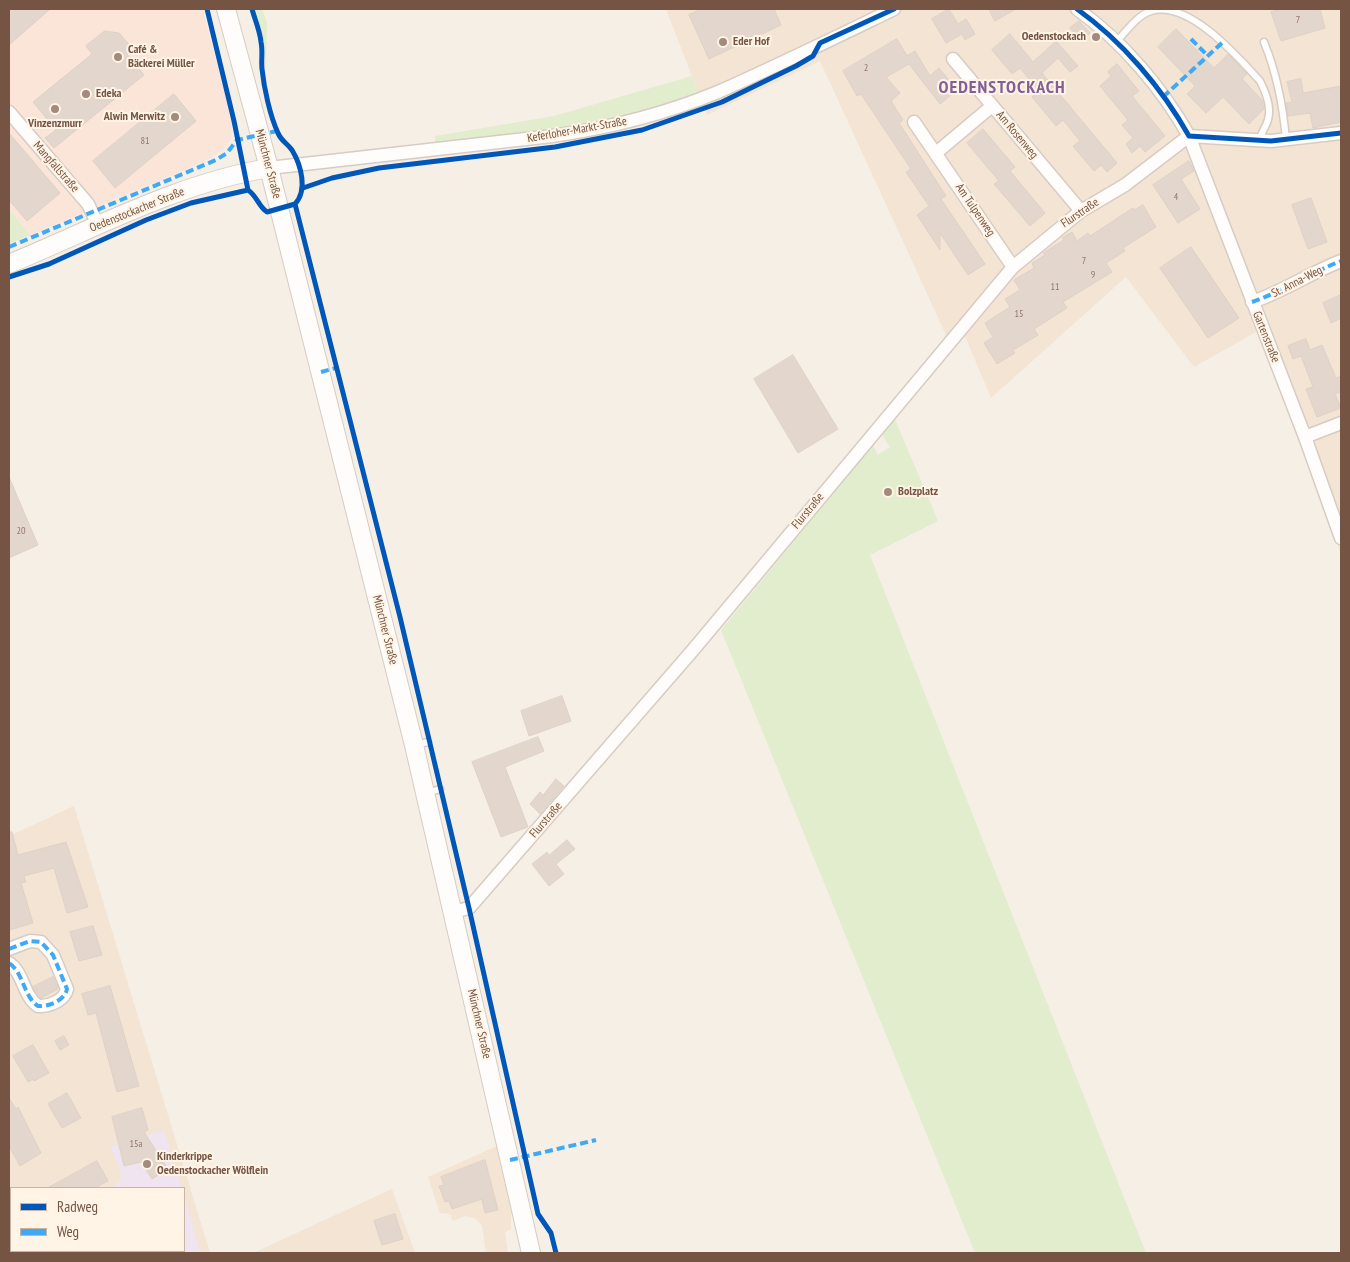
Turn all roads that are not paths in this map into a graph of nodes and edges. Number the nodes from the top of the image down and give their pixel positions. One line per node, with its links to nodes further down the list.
1 (226, 9): 15 (main road, Münchner Straße)
2 (894, 9): 15 (street, Keferloher-Markt-Straße)
3 (1077, 9): 4 (street, Gartenstraße)
4 (1116, 42): 11 (street, Gartenstraße); 13 (lane)
5 (1264, 42): 12 (lane)
6 (953, 59): 7 (street, Am Rosenweg)
7 (992, 106): 14 (street); 16 (street, Am Rosenweg)
8 (9, 112): 17 (street, Mangfallstraße)
9 (914, 122): 14 (street, Am Tulpenweg)
10 (1341, 133): 12 (street)
11 (1189, 136): 13 (street); 16 (street, Flurstraße); 21 (street, Gartenstraße)
12 (1286, 140): 13 (street)
13 (1260, 141)
14 (936, 153): 20 (street, Am Tulpenweg)
15 (269, 168): 17 (main road, Oedenstockacher Straße); 25 (main road, Münchner Straße)
16 (1081, 211): 20 (street, Flurstraße)
17 (98, 225): 19 (main road, Oedenstockacher Straße)
18 (1341, 261): 21 (street, St. Anna-Weg)
19 (9, 264)
20 (1014, 266): 25 (street, Flurstraße)
21 (1252, 302): 23 (street, Gartenstraße)
22 (1341, 422): 23 (street)
23 (1305, 437): 24 (street, Gartenstraße)
24 (1341, 538)
25 (453, 912): 28 (main road, Münchner Straße)
26 (9, 949): 27 (street)
27 (9, 963)
28 (531, 1253)

